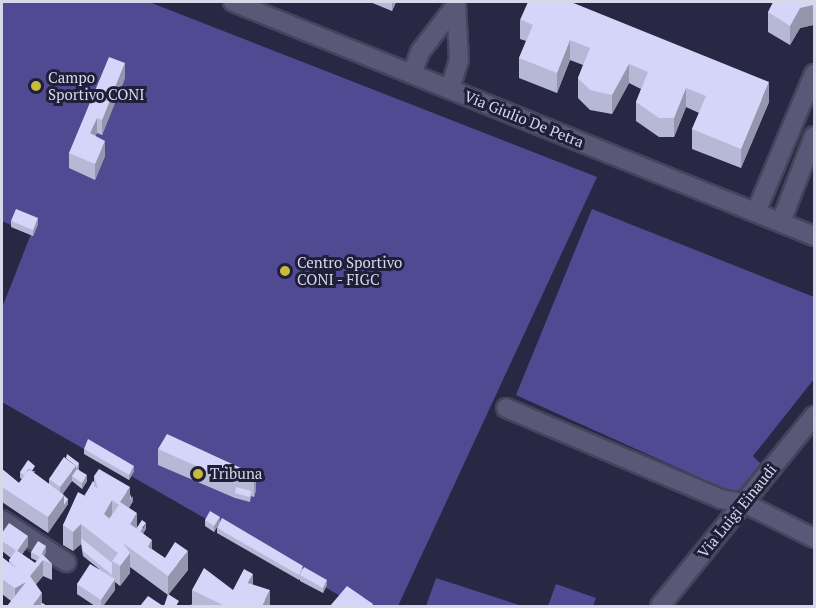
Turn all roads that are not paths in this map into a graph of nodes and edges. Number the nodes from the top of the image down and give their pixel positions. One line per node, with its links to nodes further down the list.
1 (233, 2): 3 (street, Via Giulio De Petra)
2 (456, 3): 3 (street); 5 (street)
3 (412, 74): 5 (street, Via Giulio De Petra)
4 (814, 74): 7 (street)
5 (450, 89): 7 (street, Via Giulio De Petra)
6 (814, 136): 8 (street)
7 (756, 212): 8 (street, Via Giulio De Petra)
8 (781, 222): 9 (street, Via Giulio De Petra)
9 (814, 236)
10 (506, 408): 12 (street)
11 (814, 416): 12 (street, Via Luigi Einaudi)
12 (744, 503): 14 (street); 16 (street, Via Luigi Einaudi)
13 (2, 520): 15 (street)
14 (814, 538)
15 (66, 562)
16 (660, 606)

